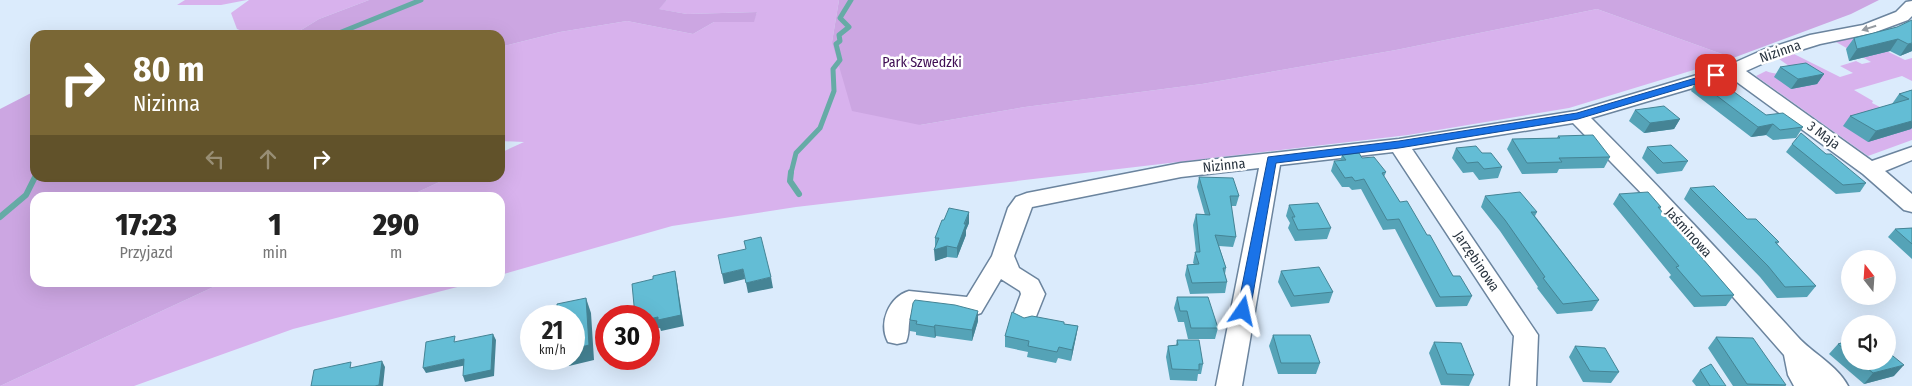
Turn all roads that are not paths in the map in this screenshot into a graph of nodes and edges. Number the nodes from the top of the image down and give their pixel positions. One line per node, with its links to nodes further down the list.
1 (1912, 6): 2 (street, Nizinna, one-way to 2)
2 (1733, 70): 3 (street, Nizinna); 7 (street, 3 Maja)
3 (1578, 116): 4 (street, Nizinna); 12 (street, Jaśminowa)
4 (1399, 144): 6 (street, Nizinna); 14 (street, Jarzębinowa)
5 (1912, 153): 7 (street)
6 (1271, 160): 9 (street, Nizinna); 13 (street)
7 (1870, 168): 8 (street, 3 Maja)
8 (1912, 205)
9 (1003, 256): 10 (street); 11 (street, Nizinna)
10 (1024, 318)
11 (897, 335)
12 (1796, 352): 15 (street, Jaśminowa); 16 (street, Jaśminowa)
13 (1229, 386)
14 (1523, 386)
15 (1807, 386)
16 (1835, 386)

